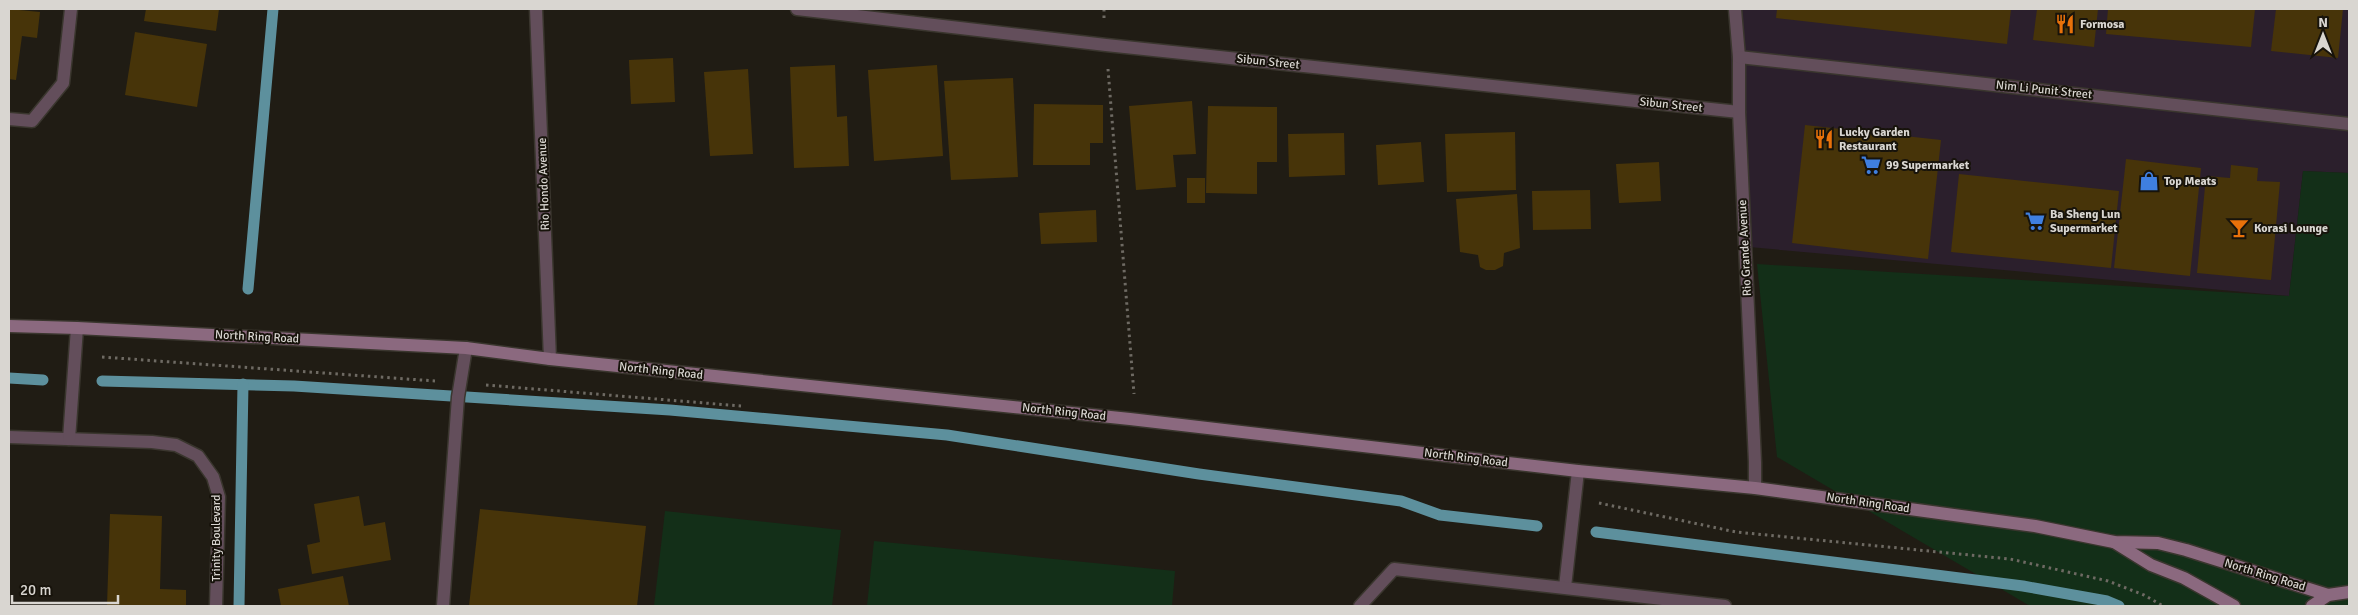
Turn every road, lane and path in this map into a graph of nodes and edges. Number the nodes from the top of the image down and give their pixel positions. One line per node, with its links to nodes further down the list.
1 (71, 9): 9 (street)
2 (536, 9): 15 (street, Rio Hondo Avenue)
3 (798, 9): 6 (street, Sibun Street)
4 (1104, 9): 6 (path)
5 (1735, 9): 7 (street, Rio Grande Avenue)
6 (1106, 45): 8 (street, Sibun Street); 18 (path)
7 (1739, 57): 8 (street, Rio Grande Avenue); 10 (street, Nim Li Punit Street)
8 (1739, 112): 22 (street, Rio Grande Avenue)
9 (9, 119)
10 (2349, 124)
11 (9, 326): 12 (main road, North Ring Road)
12 (78, 328): 13 (main road, North Ring Road); 14 (street)
13 (466, 348): 15 (main road, North Ring Road); 16 (street)
14 (76, 355): 16 (path); 20 (street)
15 (550, 359): 18 (main road, North Ring Road)
16 (460, 383): 17 (path); 30 (street)
17 (744, 407)
18 (1130, 419): 21 (main road, North Ring Road)
19 (9, 437): 20 (street, Trinity Boulevard)
20 (70, 439): 29 (street, Trinity Boulevard)
21 (1578, 471): 22 (main road, North Ring Road); 23 (street)
22 (1755, 488): 24 (main road, North Ring Road)
23 (1575, 498): 25 (street); 33 (path)
24 (2114, 542): 27 (main road, North Ring Road); 34 (main road, North Ring Road)
25 (1565, 587): 28 (street); 31 (street)
26 (2349, 592): 27 (main road)
27 (2328, 595): 35 (main road)
28 (1694, 604): 32 (street)
29 (216, 606)
30 (443, 606)
31 (1360, 606)
32 (1726, 606)
33 (2163, 606)
34 (2234, 606)
35 (2312, 606)

